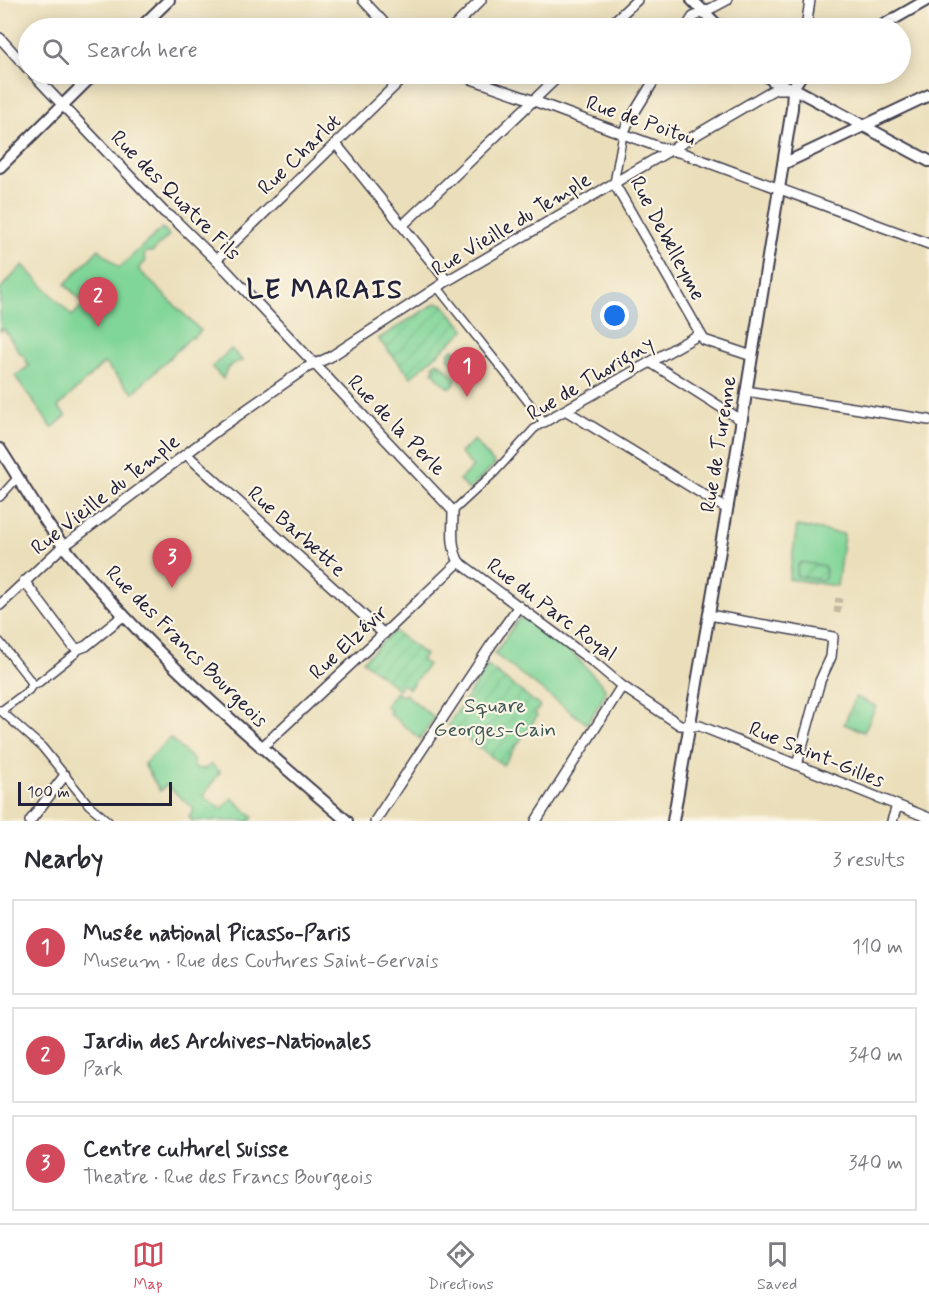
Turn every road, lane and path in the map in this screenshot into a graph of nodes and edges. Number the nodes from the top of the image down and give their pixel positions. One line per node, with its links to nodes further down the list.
1 (169, 0): 10 (street)
2 (363, 0): 11 (street)
3 (481, 0): 12 (street)
4 (637, 0): 13 (street)
5 (692, 0): 9 (street)
6 (726, 0): 9 (street)
7 (810, 0): 16 (street)
8 (927, 0): 17 (street)
9 (703, 11): 14 (street); 15 (street)
10 (150, 18)
11 (379, 18)
12 (463, 18)
13 (618, 18)
14 (692, 18)
15 (710, 18)
16 (807, 18)
17 (896, 18)
18 (0, 38): 19 (street)
19 (18, 58)
20 (42, 84): 32 (street, Rue des Quatre Fils)
21 (84, 84): 32 (street)
22 (397, 84): 35 (street, Rue Charlot)
23 (486, 84): 31 (street, Rue de Poitou)
24 (550, 84): 31 (street)
25 (652, 84): 34 (street, Rue Debelleyme)
26 (777, 84): 29 (street)
27 (794, 84): 29 (street, Rue de Turenne)
28 (796, 84): 29 (street)
29 (793, 88): 33 (street); 36 (street, Rue Vieille du Temple); 38 (street, Rue de Turenne)
30 (929, 95): 33 (street)
31 (532, 100): 34 (street, Rue de Poitou); 42 (street)
32 (62, 105): 39 (street); 44 (street, Rue des Quatre Fils)
33 (863, 127): 37 (street); 38 (street)
34 (623, 134): 36 (street, Rue de Poitou); 40 (street, Rue Debelleyme)
35 (336, 144): 42 (street); 44 (street, Rue Charlot)
36 (670, 151): 40 (street, Rue Vieille du Temple); 41 (street, Rue de Poitou)
37 (929, 161)
38 (783, 164): 41 (street, Rue de Turenne)
39 (0, 167)
40 (614, 183): 45 (street, Rue Vieille du Temple); 47 (street, Rue Debelleyme)
41 (779, 190): 43 (street, Rue de Poitou); 48 (street, Rue de Turenne)
42 (403, 225): 45 (street)
43 (929, 244)
44 (216, 260): 50 (street, Rue des Quatre Fils)
45 (447, 281): 46 (street, Rue Vieille du Temple)
46 (438, 288): 50 (street, Rue Vieille du Temple); 55 (street)
47 (700, 334): 48 (street); 49 (street, Rue de Thorigny)
48 (752, 356): 51 (street, Rue de Turenne)
49 (650, 362): 52 (street, Rue de Thorigny); 53 (street)
50 (314, 364): 57 (street, Rue Vieille du Temple); 61 (street, Rue de la Perle)
51 (746, 391): 53 (street, Rue de Turenne); 54 (street)
52 (565, 410): 55 (street, Rue de Thorigny); 60 (street)
53 (741, 420): 60 (street, Rue de Turenne)
54 (929, 420)
55 (544, 423): 61 (street, Rue de Thorigny)
56 (0, 449): 58 (street, Rue des Francs Bourgeois)
57 (186, 454): 62 (street, Rue Vieille du Temple); 69 (street, Rue Barbette)
58 (18, 477): 59 (street); 62 (street, Rue des Francs Bourgeois)
59 (0, 497)
60 (727, 509): 67 (street, Rue de Turenne)
61 (453, 511): 63 (street)
62 (63, 546): 64 (street, Rue Vieille du Temple); 68 (street, Rue des Francs Bourgeois)
63 (459, 562): 66 (street, Rue du Parc Royal); 69 (street, Rue Elzévir)
64 (24, 581): 65 (street, Rue Vieille du Temple); 71 (street)
65 (1, 600)
66 (519, 606): 73 (street, Rue du Parc Royal); 84 (street)
67 (709, 615): 75 (street, Rue de Turenne); 77 (street)
68 (123, 616): 71 (street); 76 (street, Rue des Francs Bourgeois)
69 (384, 634): 76 (street, Rue Elzévir)
70 (0, 642): 72 (street)
71 (78, 649): 72 (street)
72 (32, 685): 74 (street)
73 (622, 686): 75 (street, Rue du Parc Royal); 85 (street)
74 (1, 711): 78 (street)
75 (690, 726): 77 (street, Rue Saint-Gilles); 86 (street, Rue de Turenne)
76 (261, 748): 83 (street, Rue des Francs Bourgeois)
77 (797, 765): 79 (street, Rue Saint-Gilles)
78 (65, 775): 81 (street); 82 (street)
79 (897, 806): 80 (street, Rue Saint-Gilles); 87 (street)
80 (929, 818)
81 (30, 821)
82 (108, 821)
83 (347, 821)
84 (375, 821)
85 (536, 821)
86 (674, 821)
87 (892, 821)

